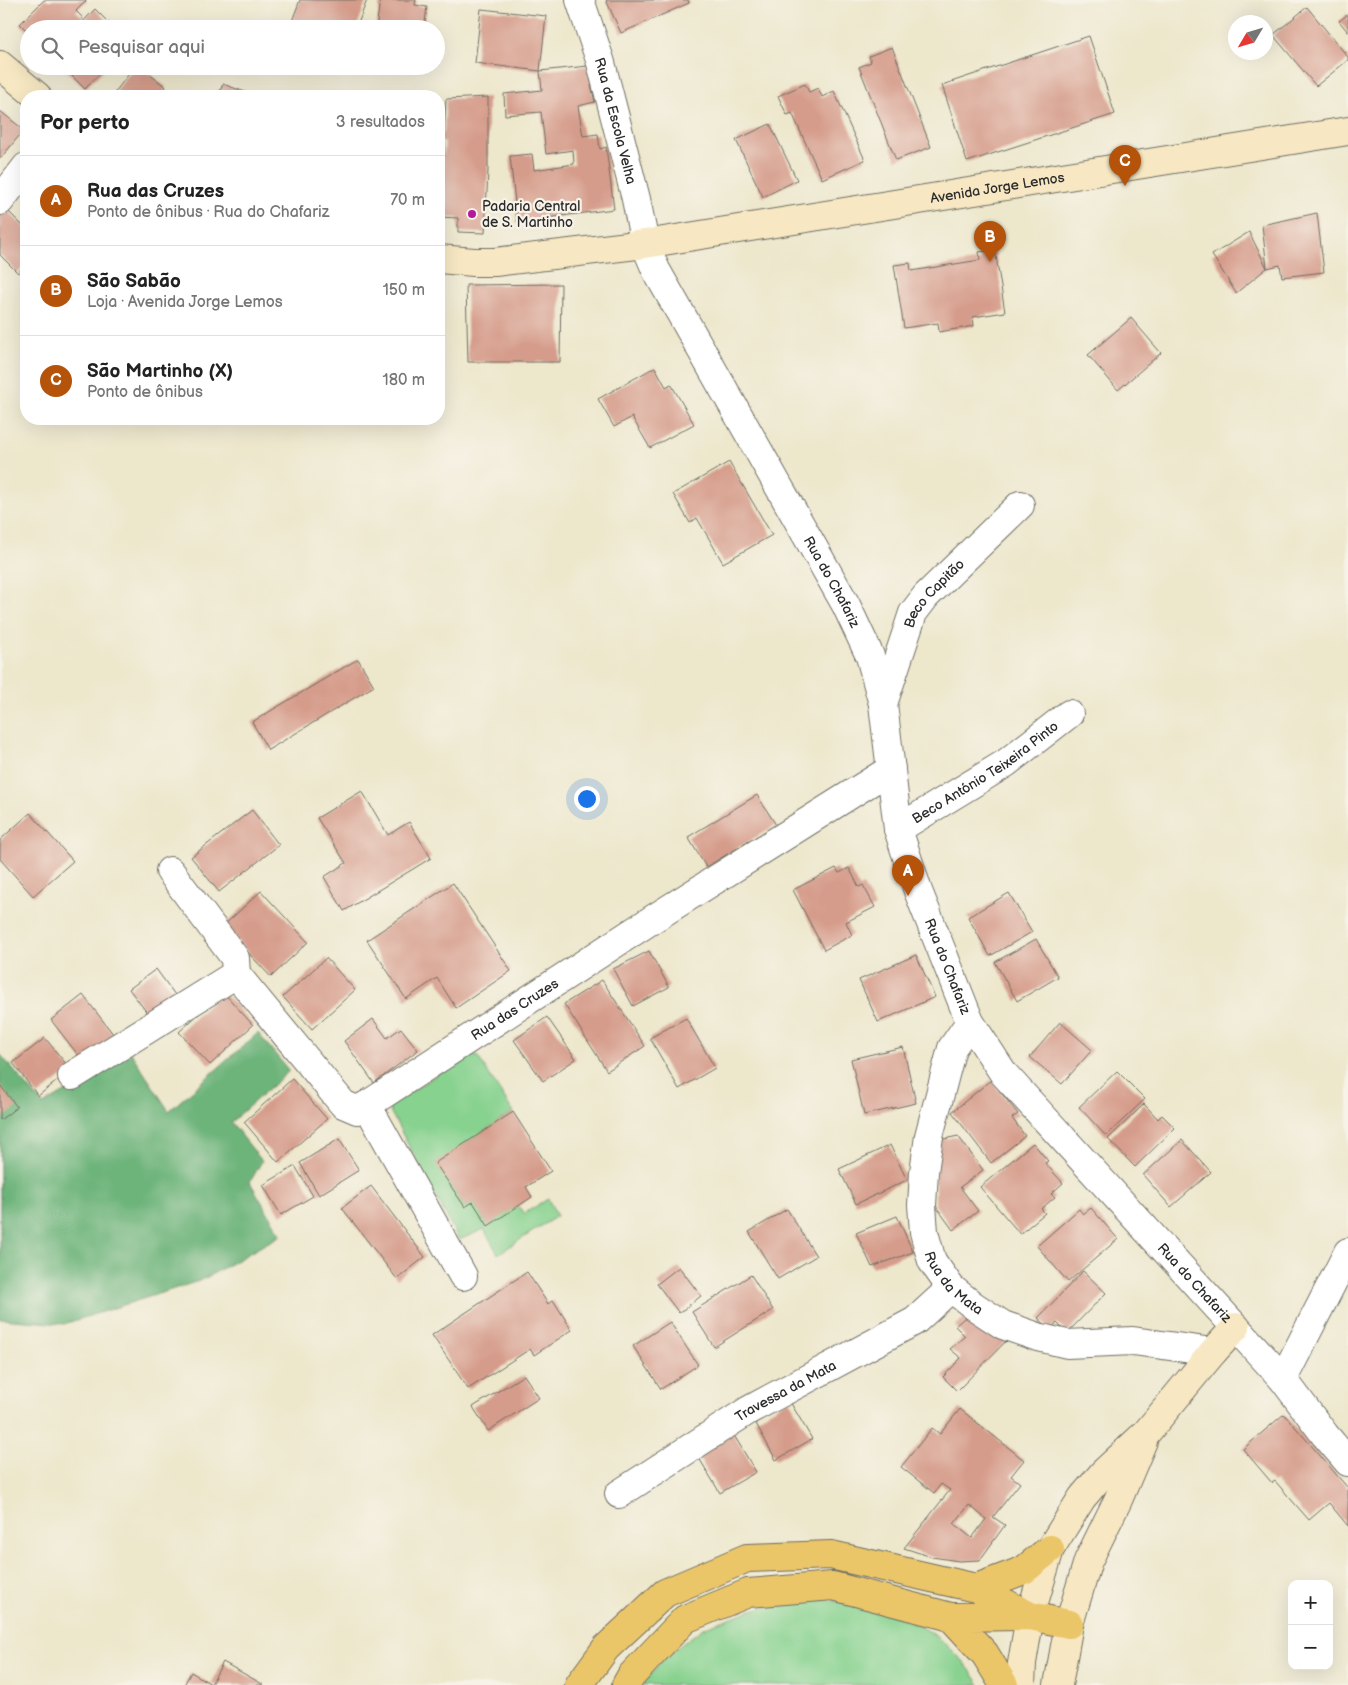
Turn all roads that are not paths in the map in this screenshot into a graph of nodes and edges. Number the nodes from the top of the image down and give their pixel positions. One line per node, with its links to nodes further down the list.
1 (580, 0): 7 (street, Rua da Escola Velha)
2 (0, 65): 3 (street)
3 (30, 90)
4 (1348, 131): 7 (street, Avenida Jorge Lemos)
5 (20, 175): 6 (street)
6 (0, 201)
7 (645, 244): 8 (street, Avenida Jorge Lemos); 10 (street, Rua do Chafariz)
8 (445, 260)
9 (1020, 504): 10 (street, Beco Capitão)
10 (883, 704): 12 (street, Rua do Chafariz)
11 (1069, 714): 13 (street, Beco António Teixeira Pinto)
12 (891, 769): 13 (street, Rua do Chafariz); 18 (street, Rua das Cruzes)
13 (898, 829): 16 (street, Rua do Chafariz)
14 (170, 871): 15 (street)
15 (236, 974): 17 (street); 18 (street)
16 (970, 1022): 21 (street, Rua da Mata); 22 (street, Rua do Chafariz)
17 (72, 1076)
18 (368, 1105): 20 (street)
19 (1348, 1252): 24 (street)
20 (463, 1276)
21 (951, 1288): 23 (street, Rua da Mata); 27 (street, Travessa da Mata)
22 (1236, 1328): 23 (street); 24 (street, Rua do Chafariz)
23 (1213, 1352): 25 (street)
24 (1283, 1379): 26 (street, Rua do Chafariz)
25 (1147, 1432): 28 (street); 32 (street)
26 (1348, 1462)
27 (619, 1494)
28 (1050, 1549): 29 (highway); 30 (street)
29 (976, 1588): 30 (highway); 33 (highway)
30 (1030, 1616): 31 (highway); 32 (highway); 36 (street)
31 (951, 1617): 34 (highway); 35 (highway)
32 (1068, 1624): 37 (street)
33 (579, 1685)
34 (626, 1685)
35 (1004, 1685)
36 (1021, 1685)
37 (1058, 1685)

